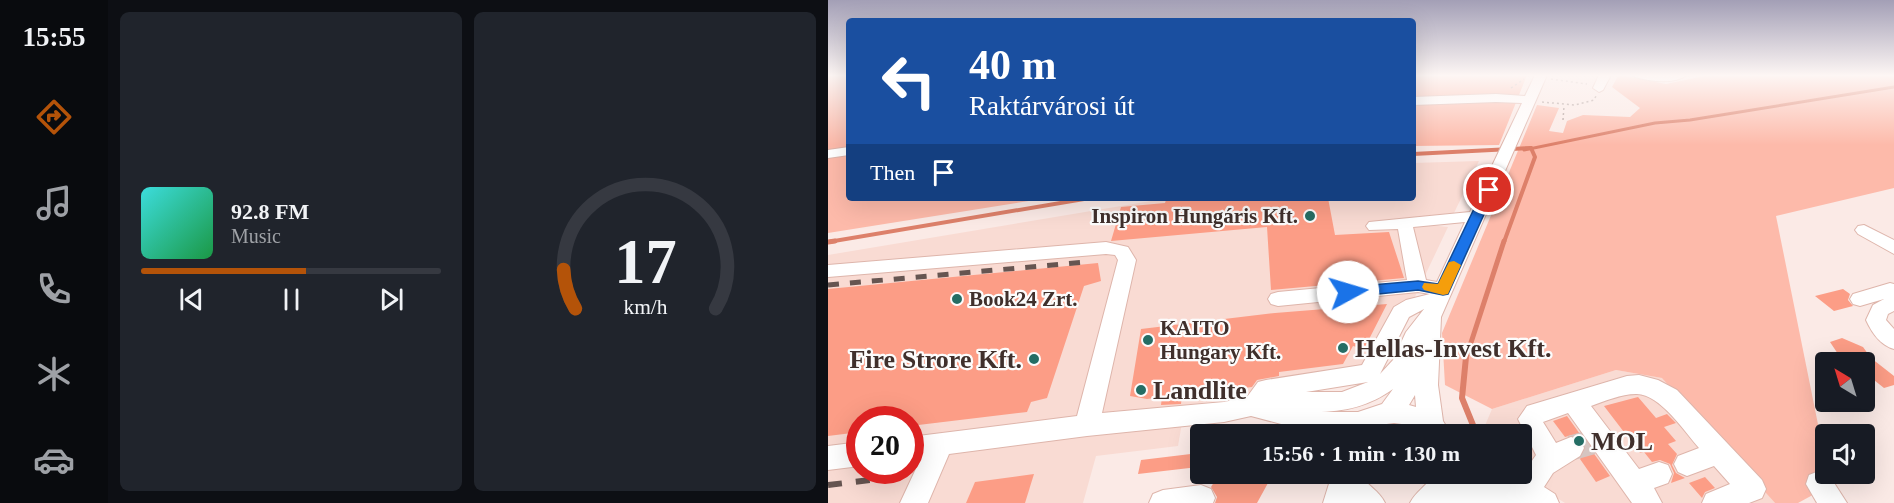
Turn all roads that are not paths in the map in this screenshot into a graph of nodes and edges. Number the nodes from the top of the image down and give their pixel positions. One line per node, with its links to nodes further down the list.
1 (1478, 98): 4 (street)
2 (1499, 98): 3 (street)
3 (1530, 100): 7 (street)
4 (1416, 101)
5 (846, 152): 6 (street)
6 (828, 154)
7 (1478, 216): 8 (street); 18 (street)
8 (1375, 226)
9 (1406, 230): 13 (street)
10 (1864, 231): 11 (street)
11 (1894, 248)
12 (828, 271): 29 (street)
13 (1418, 285): 16 (street); 18 (street)
14 (1894, 291): 15 (street)
15 (1860, 298)
16 (1278, 299)
17 (1894, 302): 19 (street)
18 (1433, 309): 21 (street); 21 (street); 23 (street); 28 (street)
19 (1894, 341)
20 (1574, 402): 32 (street); 32 (street); 33 (street)
21 (1253, 407): 22 (street); 25 (street)
22 (1224, 412): 24 (street); 29 (street)
23 (1389, 412): 26 (street); 27 (street)
24 (1280, 424)
25 (1328, 424)
26 (1362, 424)
27 (1426, 424)
28 (1434, 424)
29 (1087, 425): 30 (street)
30 (940, 444): 31 (street); 45 (street)
31 (924, 446)
32 (1579, 447): 42 (street); 43 (street)
33 (1720, 452): 36 (street); 49 (street)
34 (846, 456): 35 (street)
35 (828, 458)
36 (1687, 464)
37 (1659, 474): 42 (street)
38 (1342, 484): 47 (street)
39 (1351, 484): 48 (street)
40 (1513, 484): 43 (street)
41 (1437, 490): 43 (street)
42 (1641, 493)
43 (1532, 496)
44 (1201, 498): 46 (street)
45 (914, 503)
46 (1163, 503)
47 (1337, 503)
48 (1371, 503)
49 (1716, 503)

